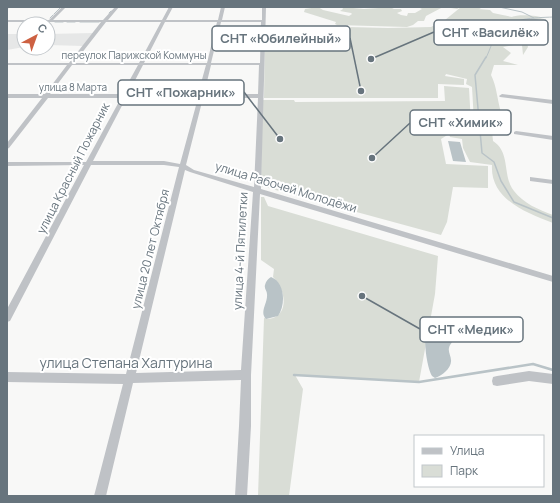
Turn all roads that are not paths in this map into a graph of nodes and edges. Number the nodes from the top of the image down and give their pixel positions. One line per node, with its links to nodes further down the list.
1 (64, 7): 6 (street)
2 (117, 7): 7 (street)
3 (170, 7): 9 (street, улица Красный Пожарник)
4 (223, 7): 10 (street, улица 20 лет Октября)
5 (264, 7): 11 (street, улица 4-й Пятилетки)
6 (55, 16)
7 (106, 20): 8 (street); 9 (street); 13 (street)
8 (56, 21)
9 (164, 21): 10 (street); 14 (street, улица Красный Пожарник)
10 (220, 21): 11 (street); 15 (street, улица 20 лет Октября)
11 (263, 21): 16 (street, улица 4-й Пятилетки)
12 (7, 64): 13 (street, переулок Парижской Коммуны)
13 (70, 64): 14 (street, переулок Парижской Коммуны); 18 (street)
14 (141, 64): 15 (street, переулок Парижской Коммуны); 22 (street, улица Красный Пожарник)
15 (209, 64): 16 (street, переулок Парижской Коммуны); 19 (street, улица 20 лет Октября)
16 (261, 64): 20 (street, улица 4-й Пятилетки)
17 (7, 96): 18 (street, улица 8 Марта)
18 (46, 96): 22 (street, улица 8 Марта); 26 (street)
19 (200, 96): 20 (street, улица 8 Марта); 22 (street, улица 8 Марта); 29 (street, улица 20 лет Октября)
20 (260, 96): 32 (street, улица 4-й Пятилетки)
21 (502, 96): 23 (street)
22 (122, 97): 28 (street, улица Красный Пожарник)
23 (553, 102)
24 (516, 133): 25 (street)
25 (553, 138)
26 (7, 147)
27 (7, 164): 28 (street, улица Рабочей Молодёжи)
28 (88, 164): 29 (street, улица Рабочей Молодёжи); 34 (street, улица Красный Пожарник)
29 (183, 166): 32 (street, улица Рабочей Молодёжи); 37 (street, улица 20 лет Октября)
30 (532, 179): 31 (street)
31 (553, 182)
32 (257, 191): 33 (street, улица Рабочей Молодёжи); 35 (street, улица 4-й Пятилетки)
33 (553, 279)
34 (7, 318)
35 (246, 375): 37 (street, улица Степана Халтурина); 41 (street, улица 4-й Пятилетки)
36 (7, 377): 37 (street, улица Степана Халтурина)
37 (130, 378): 40 (street, улица 20 лет Октября)
38 (553, 379): 39 (street)
39 (497, 381)
40 (100, 496)
41 (241, 496)

